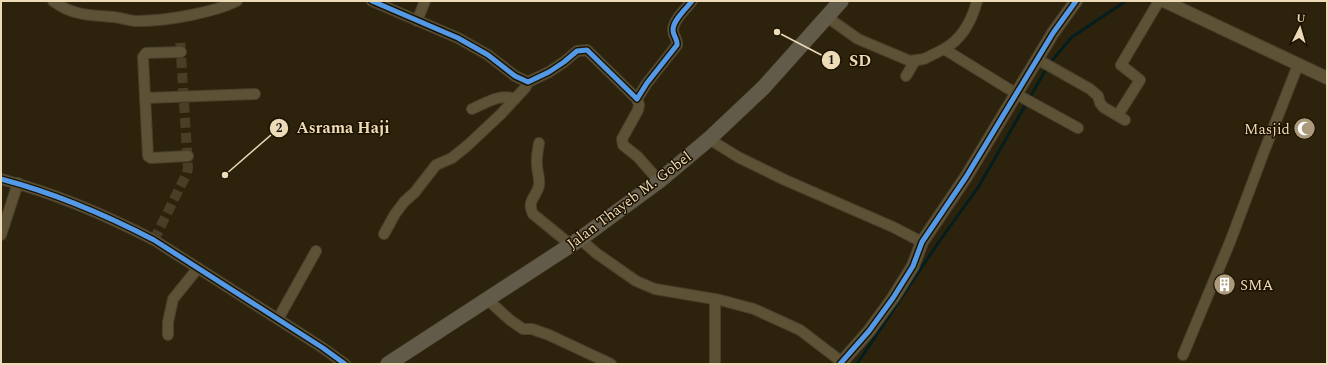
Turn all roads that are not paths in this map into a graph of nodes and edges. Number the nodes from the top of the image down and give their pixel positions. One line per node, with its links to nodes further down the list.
1 (53, 1): 2 (street)
2 (237, 1)
3 (425, 1): 12 (street)
4 (692, 1): 25 (street)
5 (976, 1): 13 (street)
6 (1076, 1): 16 (street)
7 (1159, 1): 16 (street)
8 (1164, 1): 17 (street)
9 (377, 2): 12 (street)
10 (839, 2): 11 (main road, Jalan Thayeb M. Gobel)
11 (827, 17): 15 (street); 28 (main road, Jalan Thayeb M. Gobel)
12 (417, 21): 20 (street)
13 (944, 49): 15 (street); 24 (street)
14 (181, 52): 22 (street)
15 (915, 61): 18 (street)
16 (1045, 64): 24 (street)
17 (1298, 65): 19 (street); 44 (street)
18 (906, 76)
19 (1327, 78)
20 (528, 82): 23 (street); 25 (street)
21 (255, 94): 22 (street)
22 (145, 98): 30 (street)
23 (515, 99): 26 (street); 34 (street)
24 (1025, 99): 27 (street); 37 (street)
25 (637, 100): 32 (street)
26 (472, 109)
27 (1078, 128)
28 (708, 138): 32 (main road, Jalan Thayeb M. Gobel); 37 (street)
29 (538, 143): 36 (street)
30 (188, 156)
31 (1, 179): 33 (street)
32 (659, 181): 36 (main road, Jalan Thayeb M. Gobel)
33 (18, 183): 35 (street); 39 (street)
34 (384, 234)
35 (1, 235)
36 (576, 242): 40 (street); 41 (main road, Jalan Thayeb M. Gobel)
37 (922, 242): 45 (street)
38 (316, 251): 42 (street)
39 (198, 268): 42 (street); 43 (street)
40 (715, 299): 45 (street); 49 (street)
41 (488, 300): 47 (main road, Jalan Thayeb M. Gobel); 48 (street)
42 (278, 319): 46 (street)
43 (168, 335)
44 (1183, 355)
45 (841, 363)
46 (345, 364)
47 (388, 364)
48 (611, 364)
49 (715, 364)

